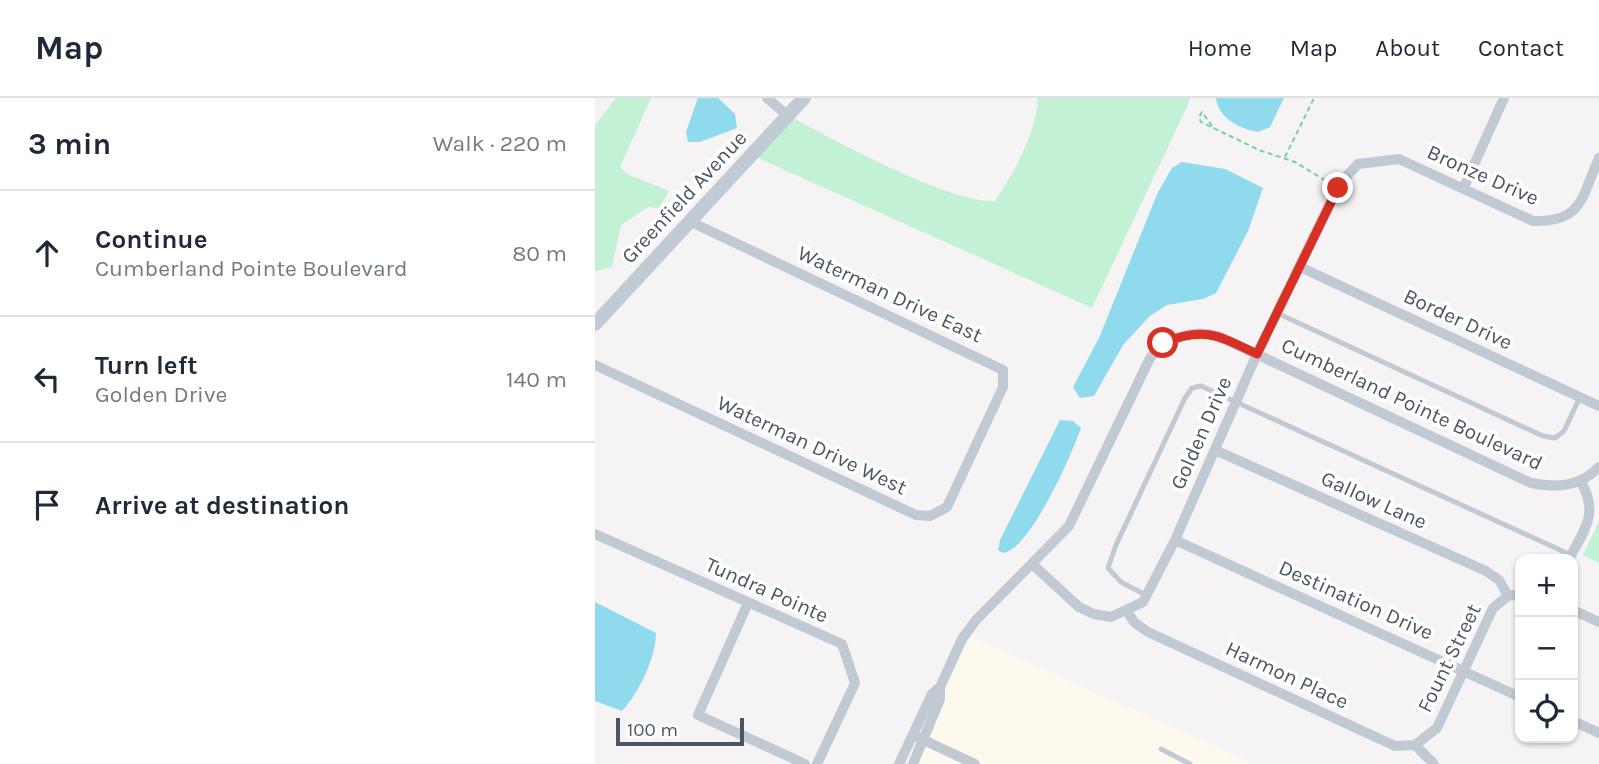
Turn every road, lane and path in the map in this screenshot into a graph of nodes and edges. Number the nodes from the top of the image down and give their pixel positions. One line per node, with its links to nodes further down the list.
1 (768, 98): 5 (street)
2 (804, 98): 5 (main road, Greenfield Avenue)
3 (1314, 98): 7 (path)
4 (1504, 98): 10 (street)
5 (787, 116): 12 (main road, Greenfield Avenue)
6 (1212, 126): 7 (path)
7 (1285, 158): 11 (path)
8 (1599, 158): 10 (street, Bronze Drive)
9 (1358, 164): 10 (street, Bronze Drive); 11 (street, Golden Drive)
10 (1464, 187)
11 (1338, 188): 13 (street, Golden Drive)
12 (689, 221): 15 (main road, Greenfield Avenue); 21 (street, Waterman Drive East)
13 (1300, 267): 14 (street, Golden Drive); 18 (street, Border Drive)
14 (1277, 313): 16 (street, Golden Drive); 18 (lane)
15 (595, 324)
16 (1257, 354): 19 (street, Golden Drive); 24 (street, Cumberland Pointe Boulevard); 29 (street, Cumberland Pointe Boulevard)
17 (595, 365): 21 (street, Waterman Drive West)
18 (1580, 397): 20 (street, Border Drive)
19 (1237, 401): 22 (street, Golden Drive); 27 (lane); 30 (lane)
20 (1599, 406)
21 (977, 442)
22 (1215, 450): 26 (street, Golden Drive); 32 (street, Gallow Lane)
23 (1599, 467): 24 (street)
24 (1581, 482): 28 (street)
25 (595, 534): 33 (street, Tundra Pointe)
26 (1175, 540): 30 (street, Golden Drive); 37 (street, Destination Drive)
27 (1564, 554)
28 (1572, 554)
29 (1032, 564): 34 (street); 41 (street, Cumberland Pointe Boulevard)
30 (1146, 595): 34 (street, Golden Drive)
31 (1515, 595): 32 (street, Fount Street)
32 (1508, 596): 37 (street, Fount Street)
33 (748, 603): 44 (street); 45 (street, Tundra Pointe)
34 (1127, 611): 42 (street, Harmon Place)
35 (1578, 612): 36 (street)
36 (1599, 622)
37 (1464, 671): 38 (street, Destination Drive); 42 (street, Fount Street)
38 (1515, 694)
39 (1578, 722): 40 (street)
40 (1599, 733)
41 (918, 738): 46 (street, Cumberland Pointe Boulevard); 47 (street, Cumberland Pointe Boulevard); 48 (street)
42 (1415, 745): 50 (street)
43 (1161, 749): 49 (lane)
44 (806, 764)
45 (817, 764)
46 (899, 764)
47 (913, 764)
48 (975, 764)
49 (1189, 764)
50 (1434, 764)

